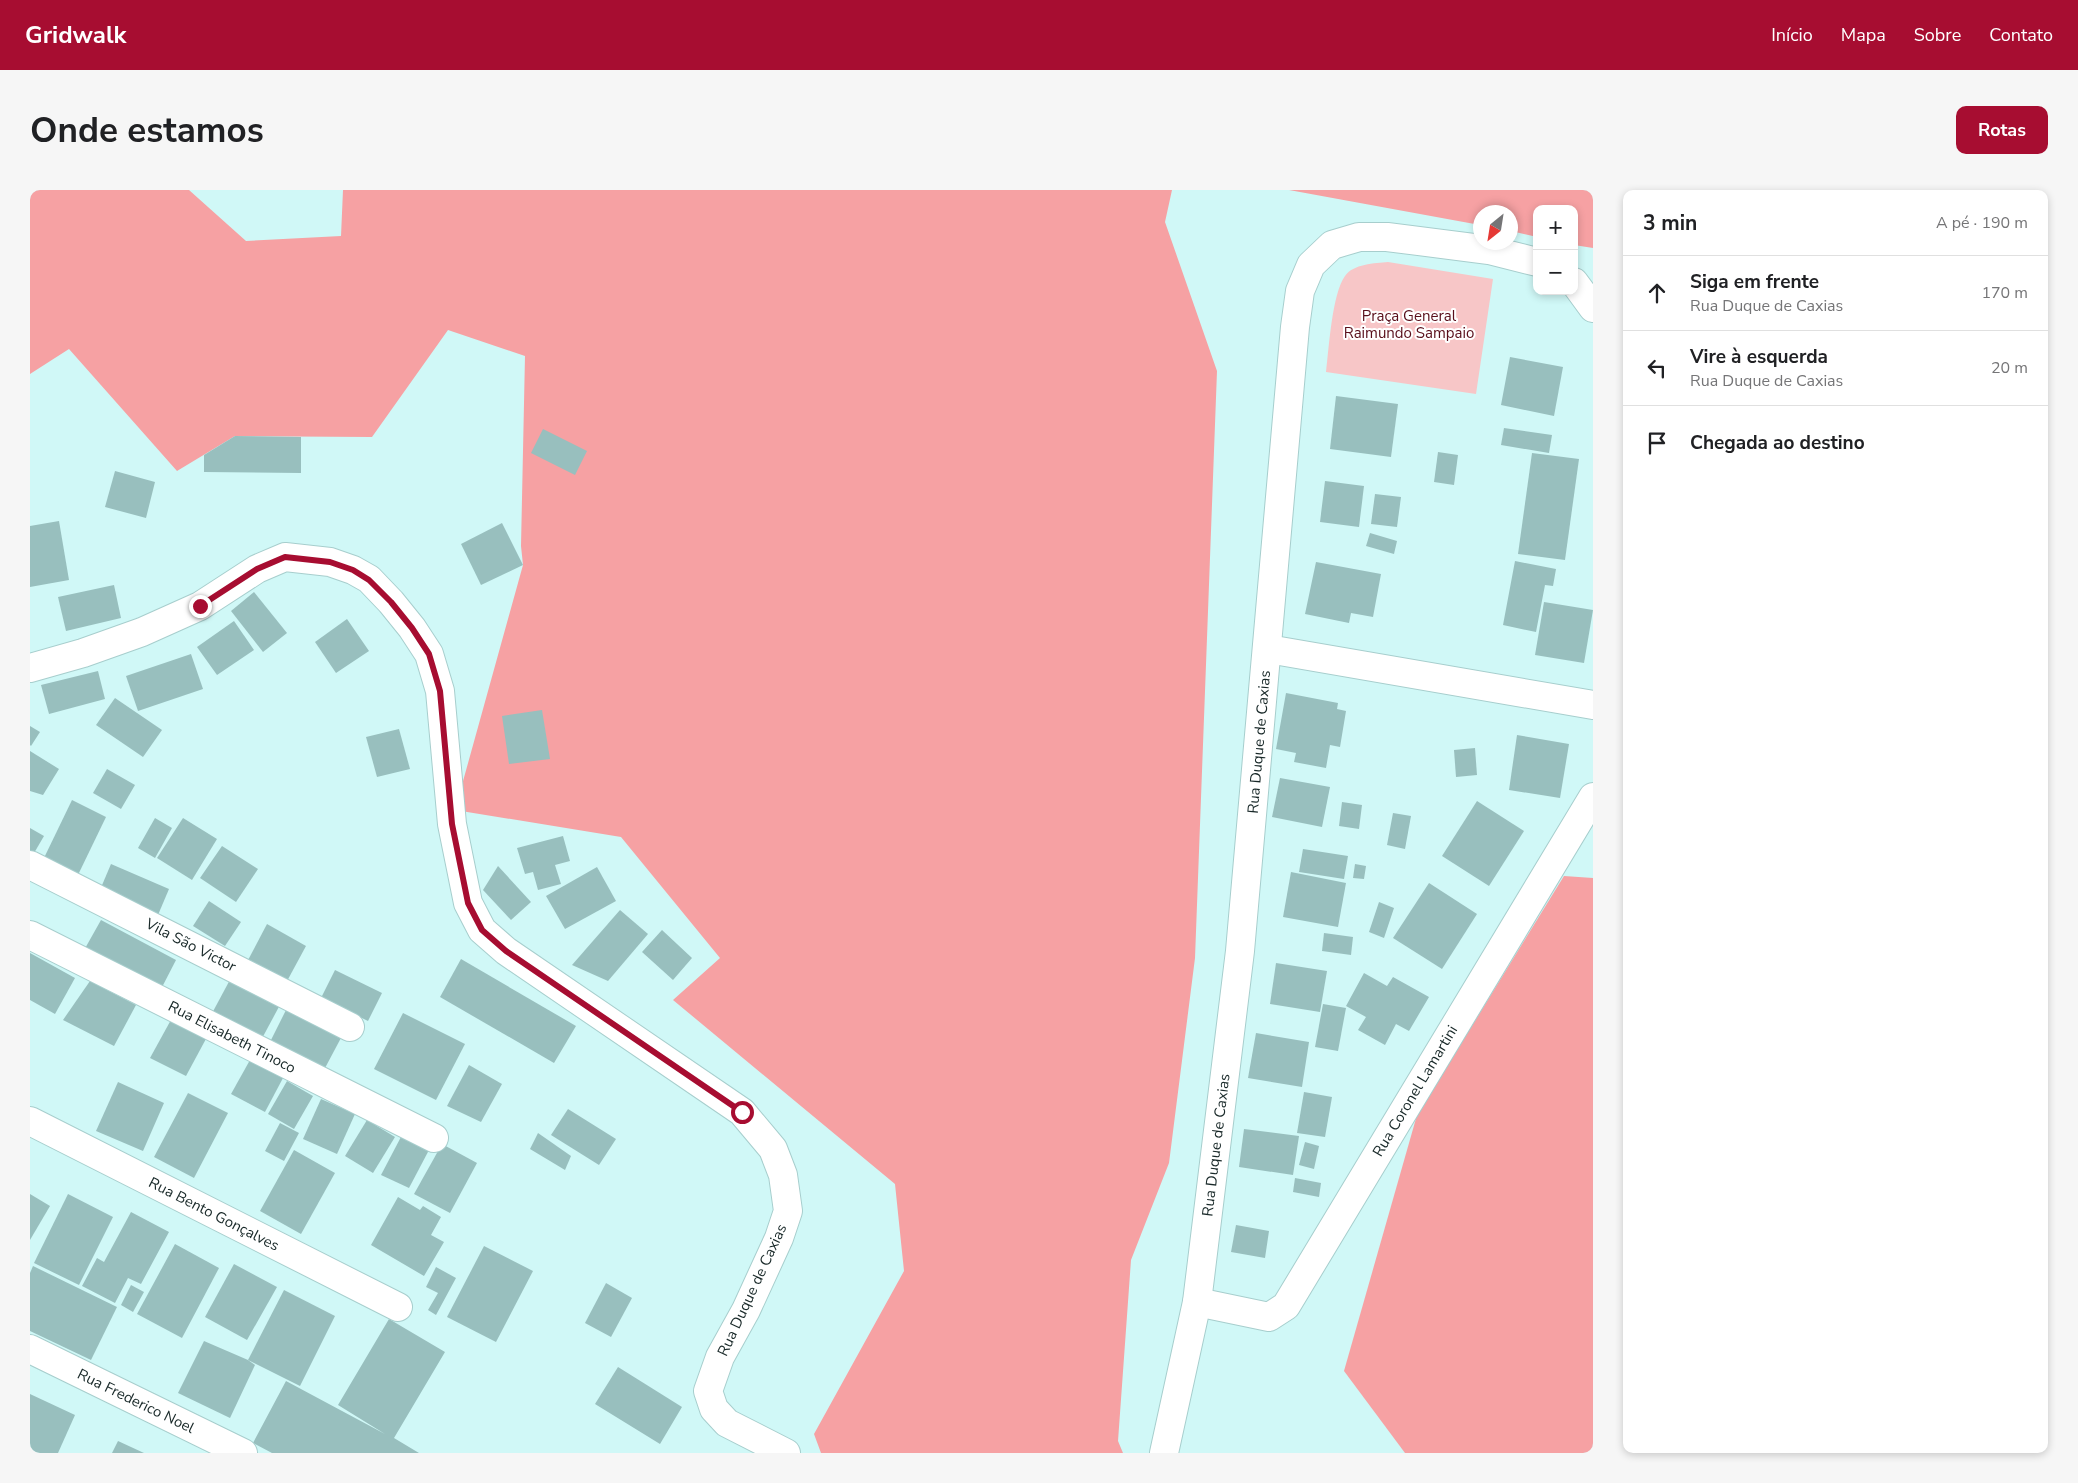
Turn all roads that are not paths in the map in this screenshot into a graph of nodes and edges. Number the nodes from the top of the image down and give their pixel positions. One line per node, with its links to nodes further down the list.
1 (1533, 261): 4 (street, Rua Duque de Caxias)
2 (1578, 287): 3 (street)
3 (1593, 308)
4 (1268, 649): 6 (street); 13 (street, Rua Duque de Caxias)
5 (30, 668): 17 (street, Rua Duque de Caxias)
6 (1593, 705)
7 (1593, 797): 13 (street, Rua Coronel Lamartini)
8 (30, 865): 10 (street, Vila São Victor)
9 (30, 935): 12 (street, Rua Elisabeth Tinoco)
10 (350, 1027)
11 (30, 1121): 14 (street, Rua Bento Gonçalves)
12 (434, 1138)
13 (1197, 1302): 18 (street, Rua Duque de Caxias)
14 (398, 1307)
15 (30, 1349): 16 (street, Rua Frederico Noel)
16 (243, 1453)
17 (786, 1453)
18 (1164, 1453)

